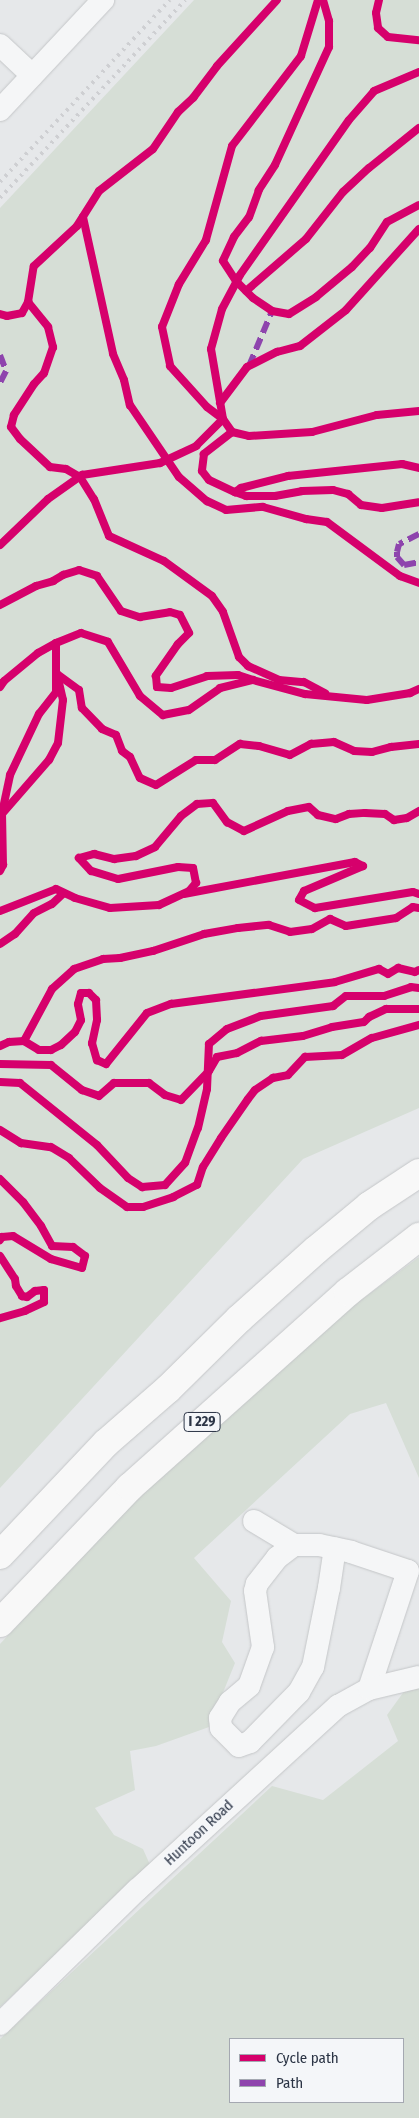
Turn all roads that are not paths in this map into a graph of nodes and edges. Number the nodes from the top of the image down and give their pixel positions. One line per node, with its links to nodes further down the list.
1 (103, 0): 3 (street)
2 (0, 45): 3 (street)
3 (32, 75): 4 (street)
4 (0, 110)
5 (419, 1173): 10 (highway)
6 (419, 1237): 11 (highway, I 229)
7 (254, 1521): 8 (street)
8 (294, 1545): 9 (street); 9 (street)
9 (334, 1548): 13 (street)
10 (0, 1555)
11 (0, 1623)
12 (419, 1677): 13 (street, Huntoon Road)
13 (369, 1689): 14 (street, Huntoon Road)
14 (0, 2024)

